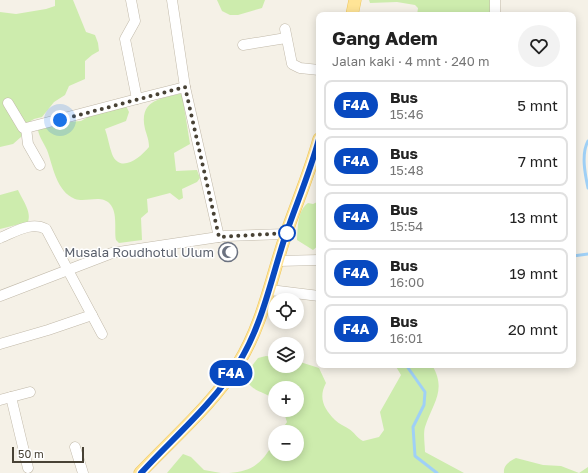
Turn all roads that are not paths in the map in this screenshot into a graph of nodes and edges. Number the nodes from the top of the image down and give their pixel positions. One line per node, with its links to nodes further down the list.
1 (131, 0): 10 (street)
2 (172, 0): 9 (street)
3 (355, 0): 5 (main road)
4 (496, 0): 6 (street)
5 (353, 12)
6 (495, 12)
7 (243, 45): 8 (street)
8 (316, 70)
9 (185, 87): 10 (street); 16 (street)
10 (137, 99): 12 (street)
11 (8, 103): 12 (street)
12 (26, 128): 14 (street)
13 (316, 150): 15 (main road)
14 (40, 165)
15 (286, 234): 16 (street); 19 (main road)
16 (219, 237): 20 (street)
17 (0, 238): 20 (street)
18 (316, 260): 19 (street)
19 (278, 261): 21 (main road)
20 (68, 270): 22 (street); 24 (street)
21 (270, 290): 23 (street); 33 (main road)
22 (0, 296)
23 (316, 296)
24 (92, 314): 25 (street); 26 (street)
25 (102, 334)
26 (0, 344)
27 (30, 392): 28 (street)
28 (11, 397): 29 (street); 31 (street)
29 (0, 400)
30 (75, 447): 32 (street)
31 (28, 468)
32 (83, 473)
33 (140, 473)

